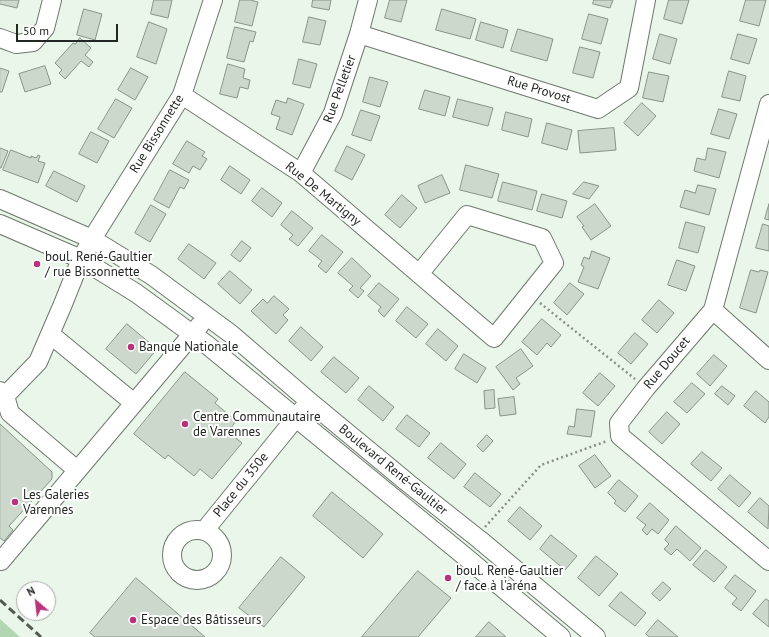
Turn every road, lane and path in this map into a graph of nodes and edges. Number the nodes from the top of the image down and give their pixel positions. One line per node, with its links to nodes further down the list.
1 (52, 0): 6 (street)
2 (213, 0): 7 (street, Rue Bissonnette)
3 (368, 0): 5 (street, Rue Pelletier)
4 (646, 0): 5 (street, Rue Provost)
5 (359, 34): 9 (street, Rue Pelletier)
6 (0, 38)
7 (182, 95): 9 (street, Rue De Martigny); 12 (street, Rue Bissonnette)
8 (769, 104): 16 (street, Rue Doucet)
9 (301, 173): 14 (street, Rue De Martigny)
10 (0, 199): 12 (street, Boulevard René-Gaultier)
11 (0, 224): 13 (street, Boulevard René-Gaultier)
12 (92, 239): 13 (street, Rue Bissonnette); 17 (street, Boulevard René-Gaultier)
13 (81, 259): 18 (street, Rue Bissonnette); 19 (street, Boulevard René-Gaultier)
14 (419, 274): 15 (street, Rue De Martigny); 15 (street, Rue De Martigny)
15 (530, 294): 21 (path)
16 (713, 310): 20 (street); 21 (street, Rue Doucet)
17 (207, 317): 19 (street); 23 (street, Boulevard René-Gaultier)
18 (50, 334): 22 (street, Rue Bissonnette); 24 (street)
19 (192, 334): 24 (street); 25 (street, Boulevard René-Gaultier)
20 (769, 360)
21 (646, 388): 26 (street, Rue Doucet)
22 (3, 394): 27 (street)
23 (309, 401): 25 (street, Place du 350e); 28 (street, Boulevard René-Gaultier)
24 (134, 403): 27 (street)
25 (296, 417): 29 (street, Boulevard René-Gaultier); 30 (street, Place du 350e)
26 (620, 436): 31 (path); 33 (street)
27 (77, 470): 32 (street)
28 (408, 483): 29 (street); 31 (street, Boulevard René-Gaultier)
29 (395, 499): 34 (street, Boulevard René-Gaultier)
30 (204, 531)
31 (476, 537): 35 (street, Boulevard René-Gaultier)
32 (0, 561)
33 (769, 561)
34 (561, 637)
35 (596, 637)

